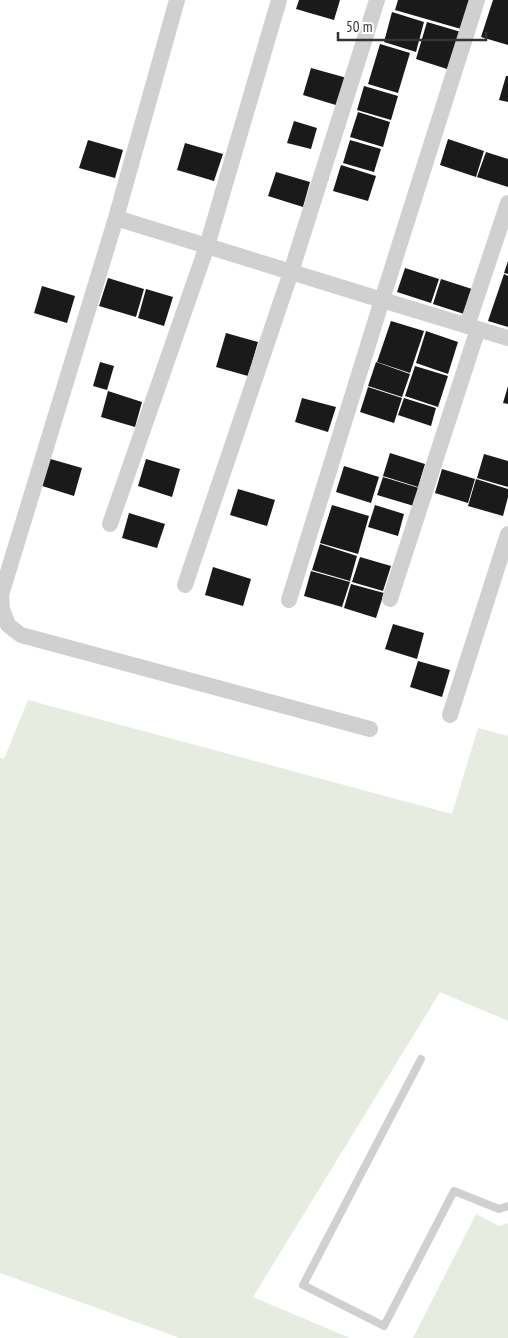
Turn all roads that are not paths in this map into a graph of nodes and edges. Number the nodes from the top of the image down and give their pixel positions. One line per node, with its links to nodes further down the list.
1 (177, 0): 6 (street)
2 (279, 0): 7 (street)
3 (377, 0): 8 (street)
4 (477, 0): 9 (street)
5 (508, 203): 10 (street)
6 (116, 218): 7 (street); 18 (street)
7 (206, 246): 8 (street); 12 (street)
8 (291, 272): 9 (street); 14 (street)
9 (382, 300): 10 (street); 16 (street)
10 (473, 327): 11 (street); 15 (street)
11 (508, 338)
12 (110, 524)
13 (508, 534): 17 (street)
14 (185, 585)
15 (390, 599)
16 (289, 600)
17 (450, 715)
18 (370, 729)
19 (421, 1060): 20 (lane)
20 (508, 1206)

